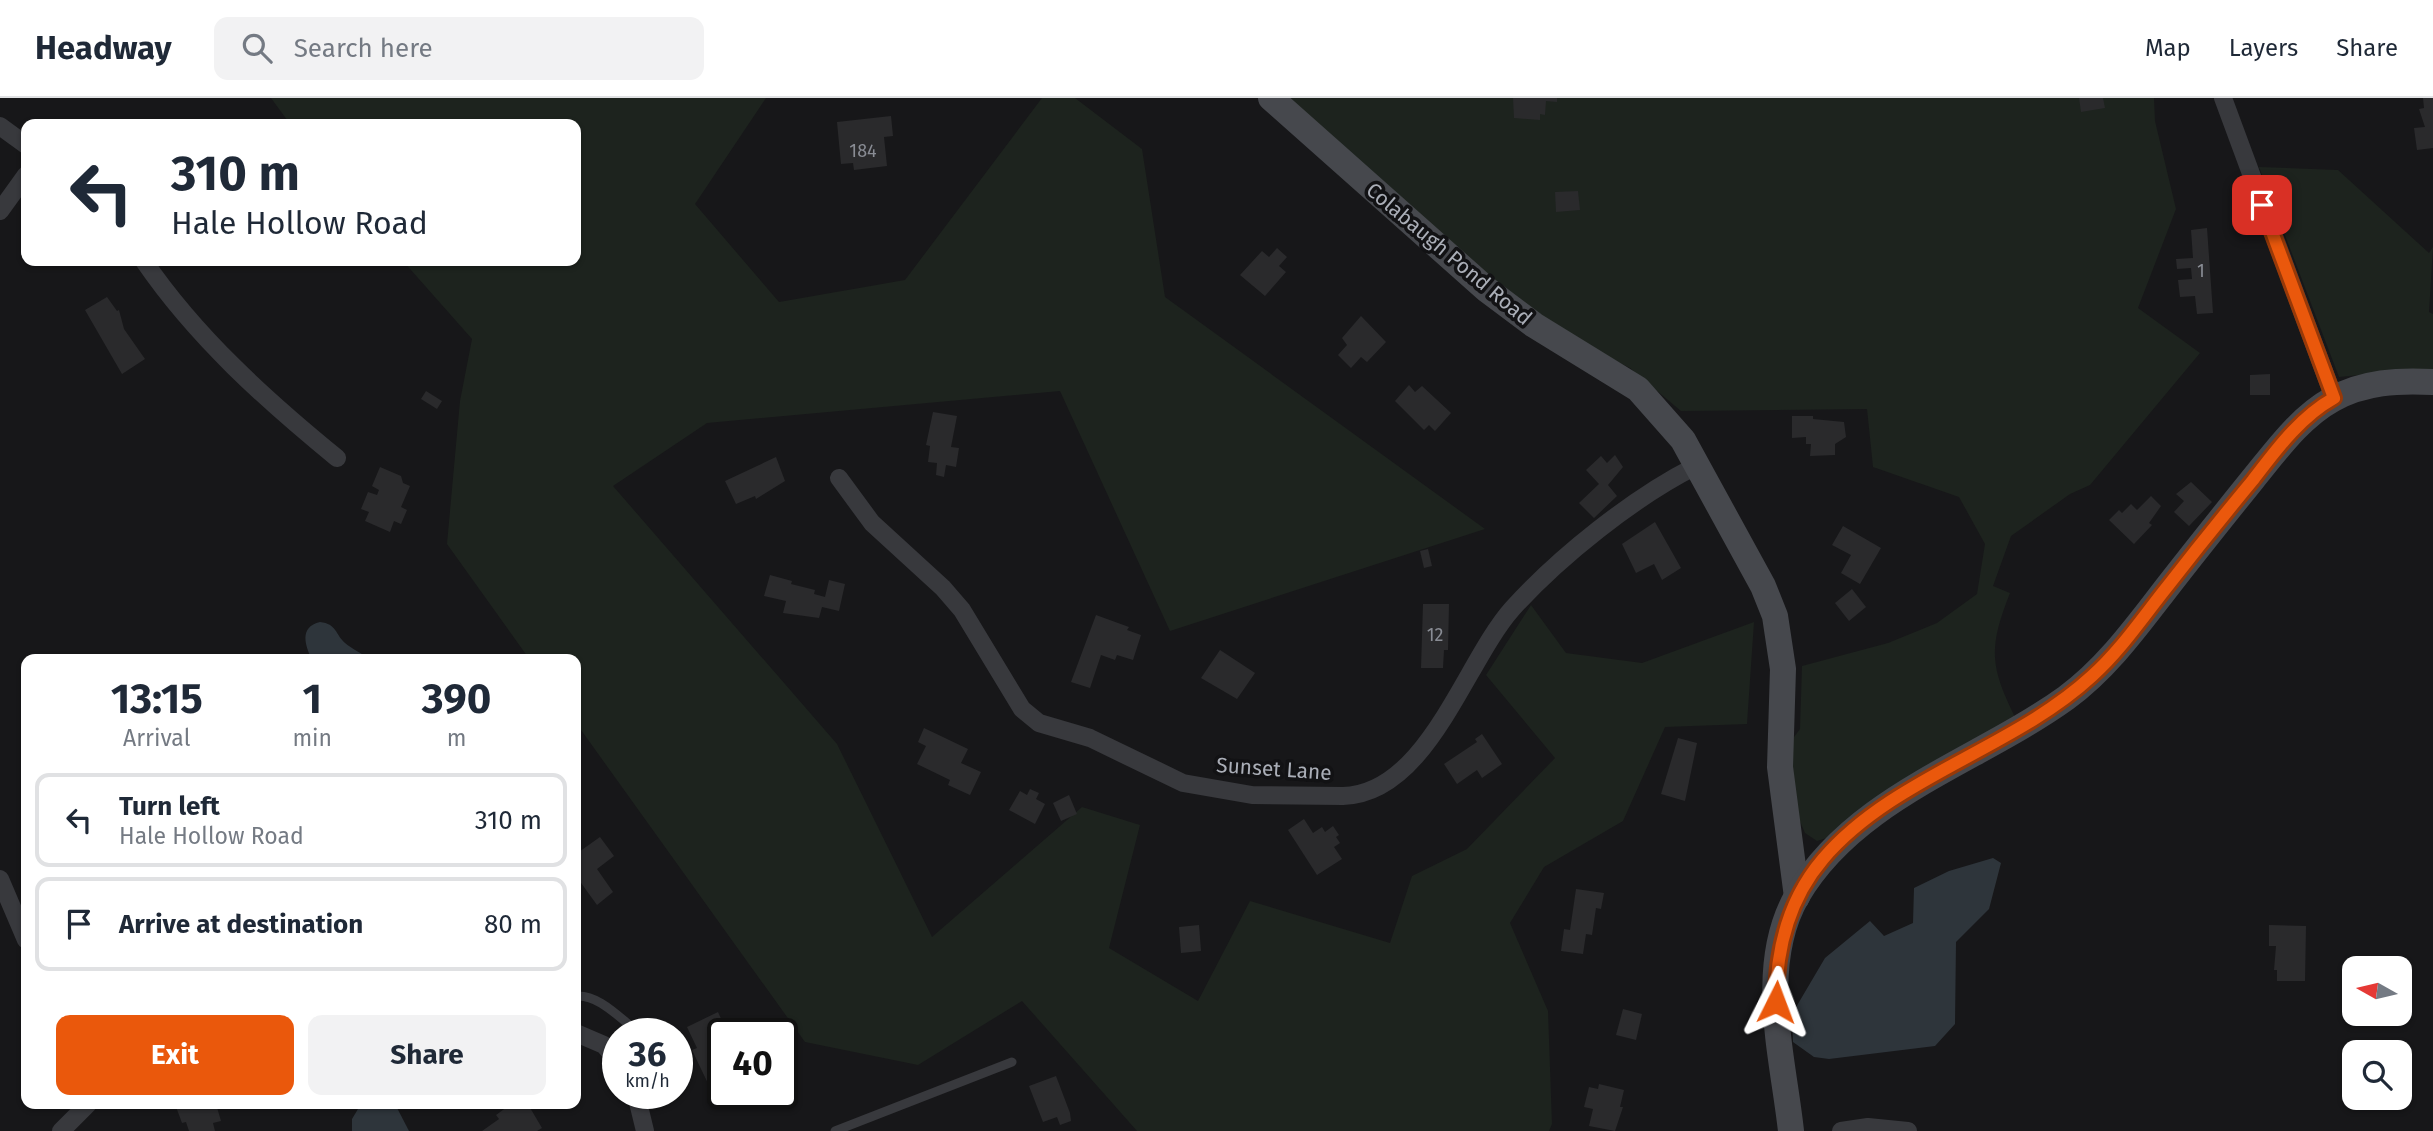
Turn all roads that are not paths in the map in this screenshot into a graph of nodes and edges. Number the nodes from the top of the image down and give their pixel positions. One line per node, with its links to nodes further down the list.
1 (1271, 98): 11 (street, Colabaugh Pond Road)
2 (2223, 98): 9 (street)
3 (0, 126): 4 (street)
4 (21, 141)
5 (21, 182): 6 (street)
6 (0, 211)
7 (147, 266): 10 (street)
8 (2433, 382): 9 (street)
9 (2334, 398): 14 (street)
10 (337, 458)
11 (1696, 466): 12 (street, Sunset Lane); 14 (street, Colabaugh Pond Road)
12 (839, 478)
13 (0, 879): 15 (street)
14 (1797, 897): 26 (street)
15 (21, 928)
16 (581, 996): 17 (lane)
17 (621, 1018)
18 (581, 1035): 19 (street)
19 (602, 1044)
20 (1012, 1062): 25 (lane)
21 (84, 1109): 23 (street)
22 (640, 1109): 24 (street)
23 (61, 1131)
24 (645, 1131)
25 (835, 1131)
26 (1791, 1131)
27 (1841, 1131): 28 (street)
28 (1908, 1131)

